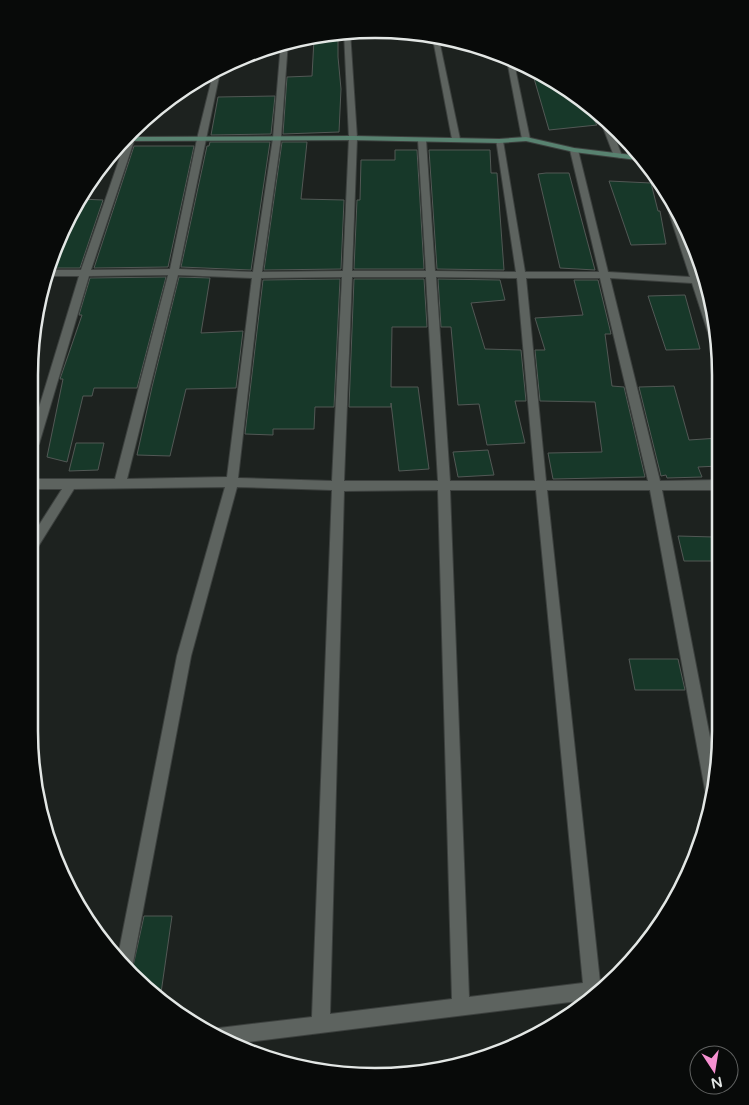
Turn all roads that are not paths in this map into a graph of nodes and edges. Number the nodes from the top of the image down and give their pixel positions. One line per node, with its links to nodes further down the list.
1 (347, 38): 9 (street)
2 (437, 43): 11 (street)
3 (284, 50): 8 (street)
4 (511, 66): 12 (street)
5 (216, 77): 7 (street)
6 (609, 132): 17 (street)
7 (201, 138): 8 (street); 10 (street); 21 (street)
8 (277, 138): 9 (street); 25 (street)
9 (353, 138): 13 (street); 23 (street)
10 (133, 139)
11 (456, 139): 13 (street); 14 (street)
12 (526, 139): 14 (street); 16 (street)
13 (422, 140): 26 (street)
14 (500, 141): 24 (street)
15 (125, 147): 20 (street)
16 (574, 150): 17 (street); 27 (street)
17 (618, 156): 18 (street)
18 (633, 158)
19 (677, 225): 28 (street)
20 (85, 272): 21 (street); 22 (street); 31 (street)
21 (174, 272): 25 (street); 35 (street)
22 (53, 273)
23 (347, 274): 25 (street); 26 (street); 37 (street)
24 (521, 274): 26 (street); 27 (street); 39 (street)
25 (257, 275): 32 (street)
26 (432, 275): 38 (street)
27 (603, 275): 28 (street); 40 (street)
28 (695, 281): 29 (street); 30 (street)
29 (698, 281)
30 (705, 311)
31 (38, 427)
32 (232, 482): 35 (street); 37 (street); 43 (street)
33 (38, 484): 34 (street)
34 (71, 484): 35 (street); 41 (street)
35 (120, 484)
36 (712, 485): 40 (street)
37 (338, 486): 38 (street); 47 (street)
38 (444, 486): 39 (street); 46 (street)
39 (541, 486): 40 (street); 44 (street)
40 (655, 486): 42 (street)
41 (38, 536)
42 (709, 771)
43 (126, 958)
44 (594, 986)
45 (586, 993): 46 (street)
46 (461, 1007): 47 (street)
47 (321, 1024): 48 (street)
48 (231, 1035)

